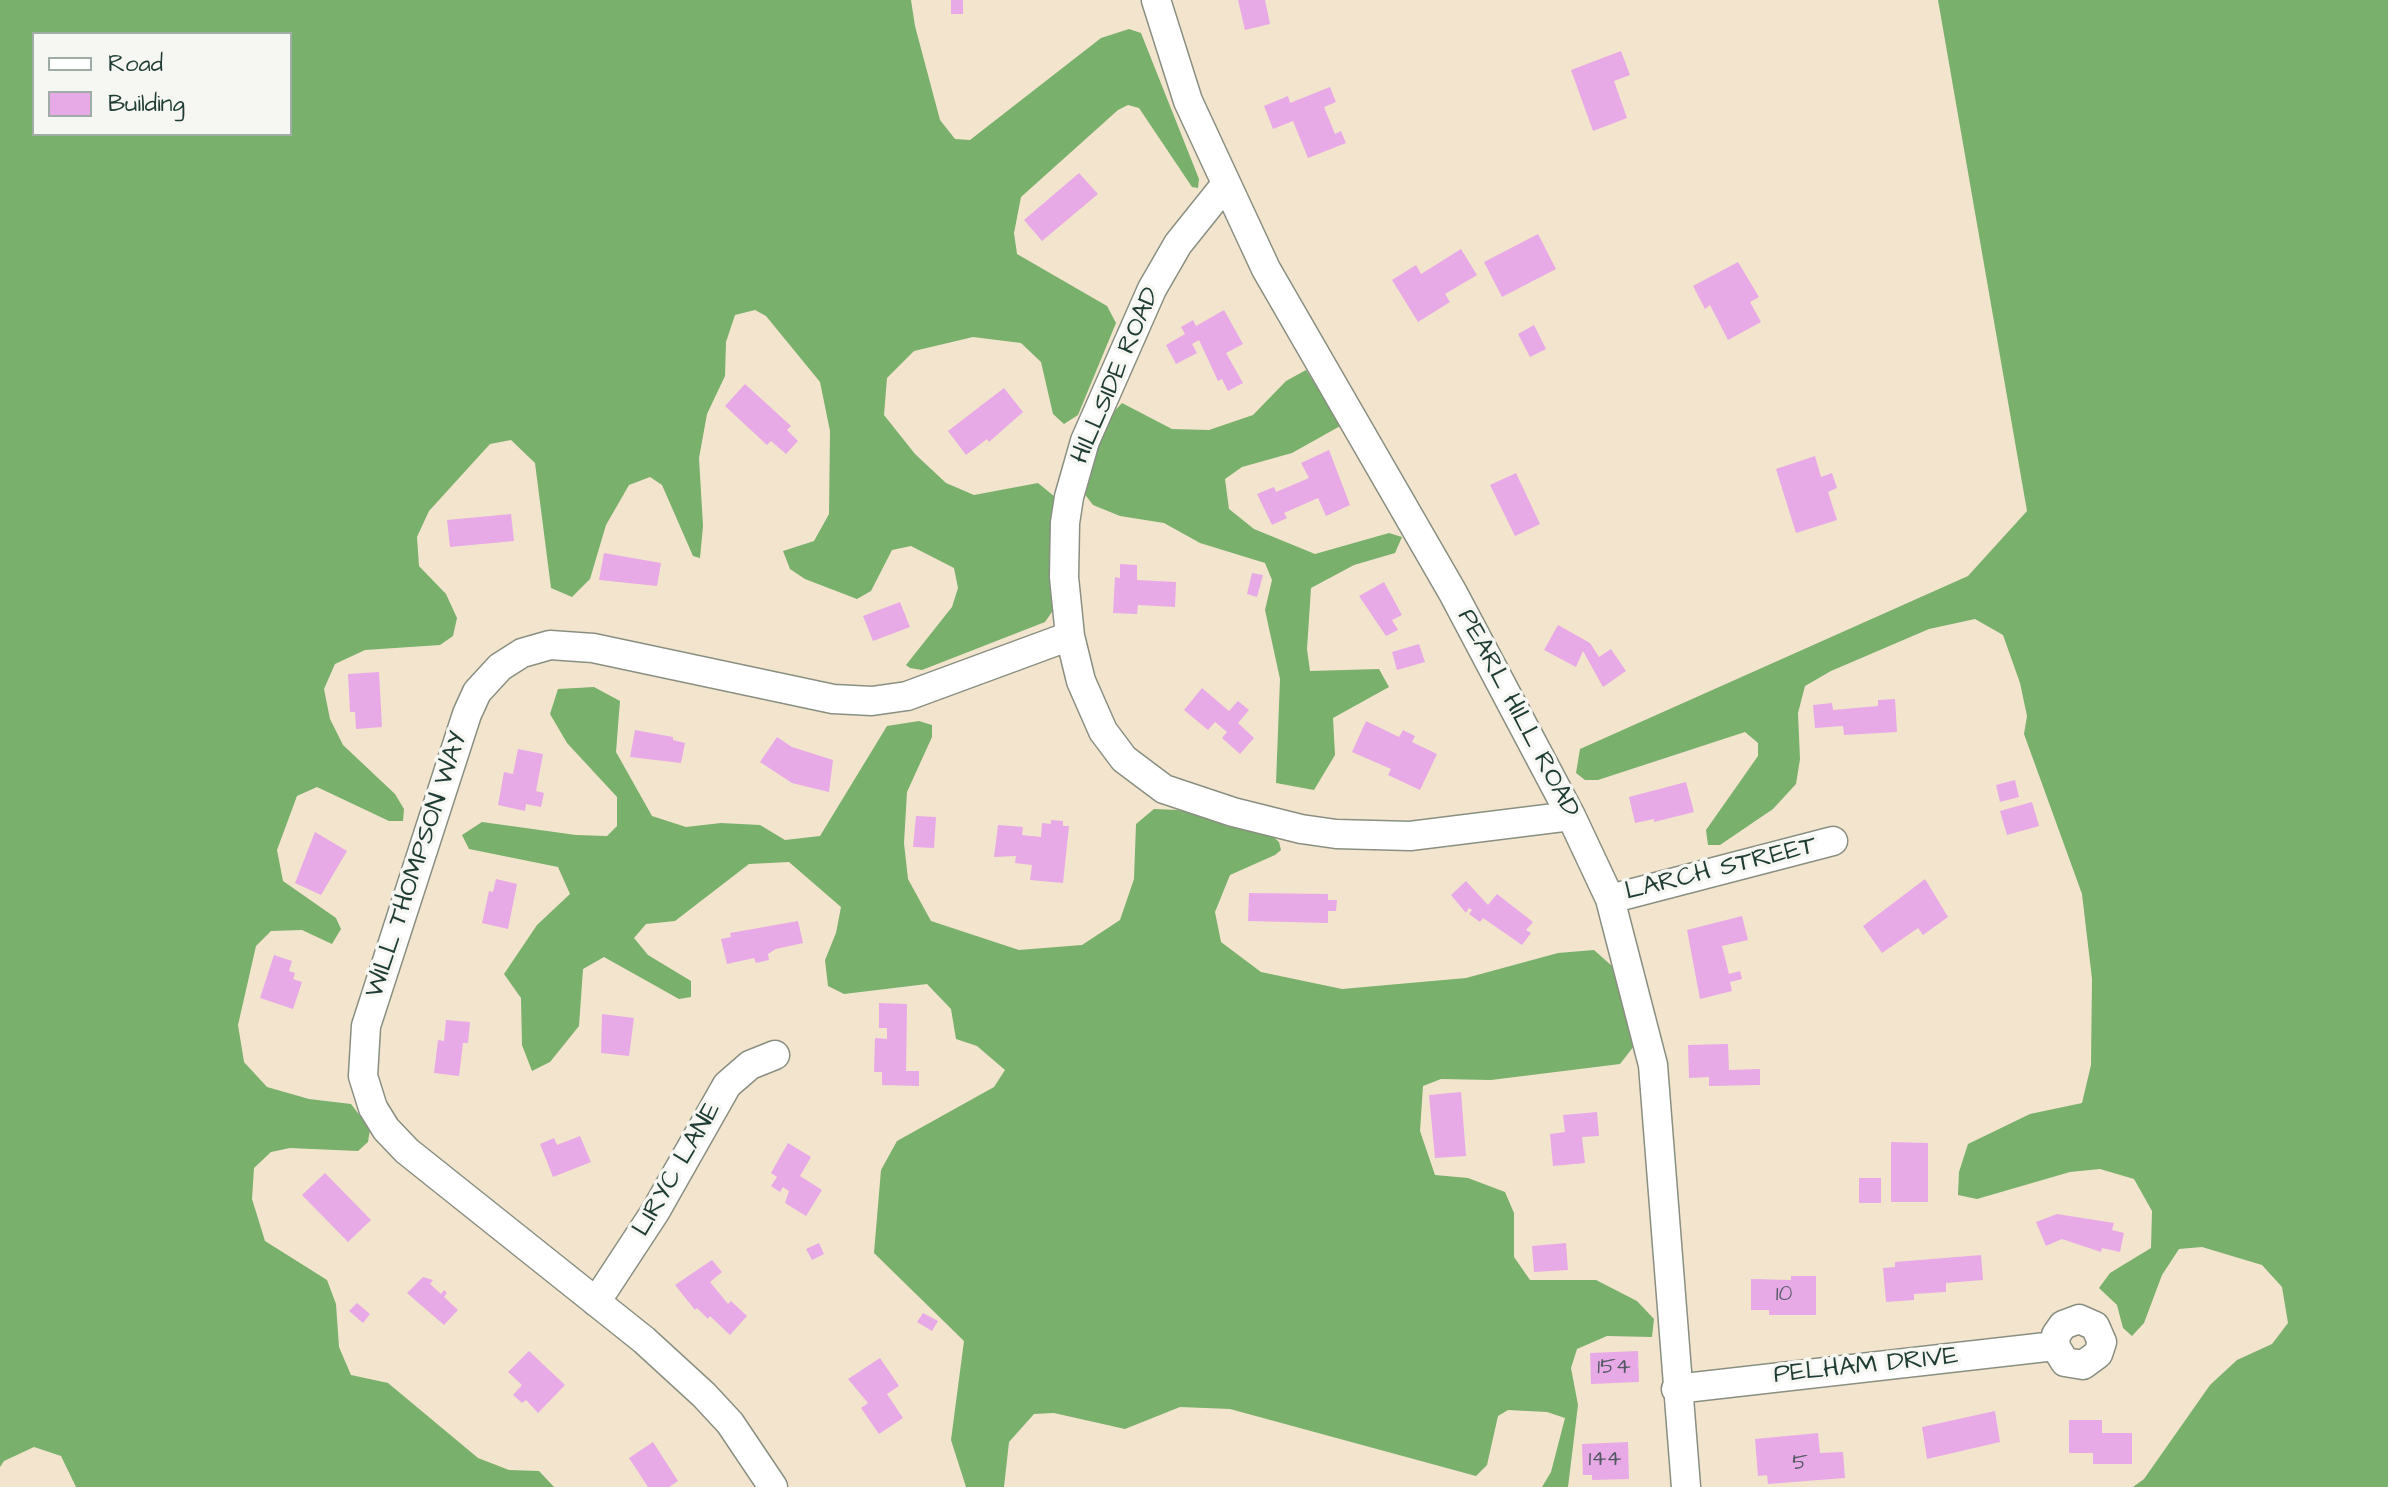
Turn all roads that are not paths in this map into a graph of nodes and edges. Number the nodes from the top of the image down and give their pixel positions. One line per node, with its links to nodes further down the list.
1 (1156, 0): 2 (street, PEARL HILL ROAD)
2 (1226, 184): 3 (street, HILLSIDE ROAD); 4 (street, PEARL HILL ROAD)
3 (1070, 636): 4 (street, HILLSIDE ROAD); 8 (street, WILL THOMPSON WAY)
4 (1571, 816): 6 (street, PEARL HILL ROAD)
5 (1833, 841): 6 (street, LARCH STREET)
6 (1610, 899): 10 (street, PEARL HILL ROAD)
7 (775, 1055): 8 (street, LIRYC LANE)
8 (596, 1302): 11 (street, WILL THOMPSON WAY)
9 (2055, 1346): 10 (street, PELHAM DRIVE)
10 (1676, 1389): 12 (street, PEARL HILL ROAD)
11 (773, 1487)
12 (1686, 1487)

